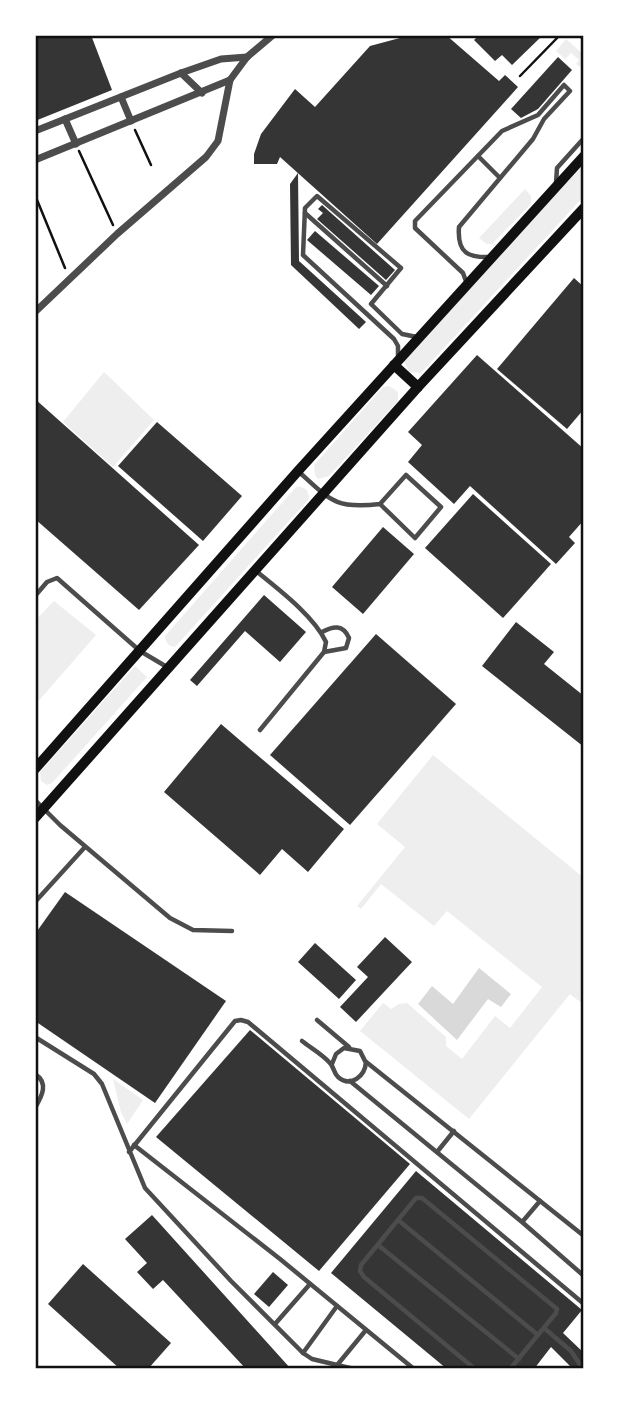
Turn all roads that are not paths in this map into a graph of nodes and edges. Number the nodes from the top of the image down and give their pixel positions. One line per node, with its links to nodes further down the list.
1 (274, 35): 2 (street)
2 (247, 57): 3 (street); 4 (street)
3 (181, 73): 5 (street); 6 (street)
4 (230, 80): 5 (street); 22 (street)
5 (202, 93): 8 (street)
6 (121, 97): 7 (street); 8 (street)
7 (65, 119): 9 (street); 11 (street)
8 (131, 121): 11 (street)
9 (35, 131)
10 (584, 138): 16 (lane)
11 (76, 144): 14 (street)
12 (478, 156): 15 (lane); 15 (lane); 20 (lane)
13 (584, 156): 16 (main road)
14 (35, 160)
15 (500, 178): 19 (lane)
16 (556, 187): 19 (main road)
17 (584, 208): 25 (main road)
18 (304, 213): 21 (lane); 21 (lane); 24 (lane)
19 (492, 257): 20 (main road)
20 (467, 284): 23 (main road)
21 (387, 286): 23 (lane)
22 (35, 312)
23 (421, 336): 24 (main road)
24 (394, 365): 25 (main road); 26 (main road)
25 (418, 387): 27 (main road)
26 (298, 471): 27 (lane); 32 (main road)
27 (323, 494): 28 (lane); 29 (main road)
28 (380, 504): 28 (lane)
29 (255, 570): 31 (lane); 34 (main road)
30 (35, 596): 32 (lane)
31 (322, 632): 33 (lane); 33 (lane)
32 (140, 650): 34 (lane); 36 (main road)
33 (324, 652): 35 (lane)
34 (168, 667): 37 (main road)
35 (260, 730)
36 (35, 769)
37 (39, 804): 38 (main road); 39 (lane)
38 (35, 818)
39 (85, 847): 40 (lane); 41 (lane)
40 (35, 902)
41 (232, 931)
42 (317, 1020): 45 (lane)
43 (35, 1037): 53 (lane)
44 (302, 1041): 47 (lane)
45 (350, 1048): 46 (lane); 47 (lane)
46 (365, 1061): 49 (lane); 51 (lane)
47 (332, 1065): 49 (lane)
48 (35, 1074): 50 (lane)
49 (351, 1081): 54 (lane)
50 (35, 1108)
51 (454, 1131): 54 (lane); 55 (lane)
52 (134, 1145): 53 (lane); 61 (lane); 62 (lane)
53 (130, 1152): 64 (lane)
54 (437, 1152): 57 (lane)
55 (540, 1201): 57 (lane); 58 (lane)
56 (398, 1220): 59 (lane); 65 (lane); 67 (lane)
57 (522, 1222): 60 (lane)
58 (584, 1236)
59 (378, 1245): 69 (lane); 73 (lane)
60 (584, 1276)
61 (310, 1284): 63 (lane); 64 (lane)
62 (584, 1304)
63 (337, 1306): 66 (lane); 68 (lane)
64 (275, 1324): 68 (lane)
65 (544, 1328): 67 (lane); 75 (lane)
66 (366, 1330): 70 (lane); 72 (lane)
67 (538, 1335): 69 (lane)
68 (303, 1353): 70 (lane)
69 (519, 1359): 74 (lane)
70 (338, 1364): 71 (lane)
71 (354, 1369)
72 (414, 1369)
73 (475, 1369)
74 (510, 1369)
75 (583, 1369)

